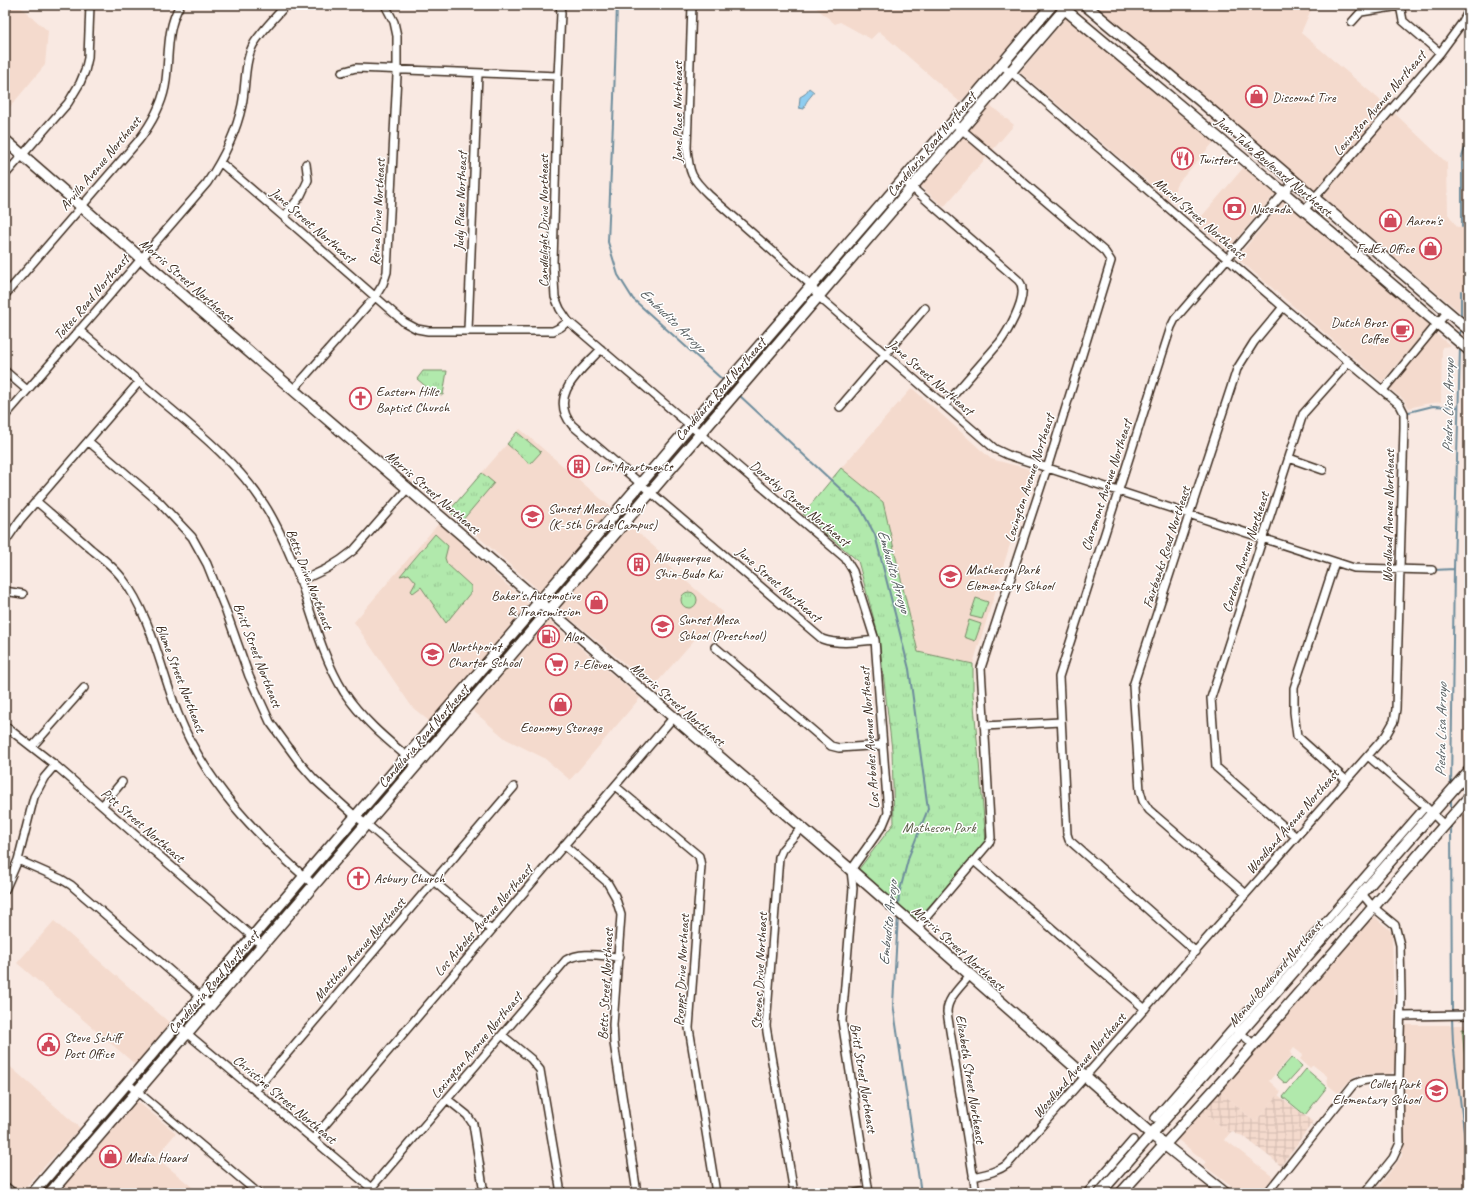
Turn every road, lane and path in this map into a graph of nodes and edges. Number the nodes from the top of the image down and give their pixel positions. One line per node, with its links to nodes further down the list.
1 (90, 5): 23 (street)
2 (180, 5): 32 (street, Arvilla Avenue Northeast)
3 (286, 5): 24 (street, Toltec Road Northeast)
4 (386, 5): 15 (street, Reina Drive Northeast)
5 (560, 5): 19 (street, Candlelight Drive Northeast)
6 (692, 5): 37 (street, Jane Place Northeast)
7 (1052, 5): 14 (main road, Candelaria Road Northeast)
8 (1085, 5): 28 (main road, Juan Tabo Boulevard Northeast)
9 (1064, 6): 17 (main road, Candelaria Road Northeast); 30 (main road, Juan Tabo Boulevard Northeast)
10 (1400, 6): 12 (street); 13 (street)
11 (1469, 10): 13 (street, Lexington Avenue Northeast)
12 (1352, 22)
13 (1440, 53): 31 (street, Lexington Avenue Northeast)
14 (1001, 65): 17 (street, Muriel Street Northeast); 20 (main road, Candelaria Road Northeast)
15 (397, 70): 16 (street); 18 (street); 40 (street, Reina Drive Northeast)
16 (342, 72)
17 (1011, 72): 21 (main road, Candelaria Road Northeast); 35 (street, Muriel Street Northeast)
18 (478, 73): 19 (street); 48 (street, Judy Place Northeast)
19 (558, 76): 44 (street, Candlelight Drive Northeast)
20 (953, 122): 21 (street); 27 (main road, Candelaria Road Northeast)
21 (962, 130): 29 (main road, Candelaria Road Northeast); 65 (street, Lexington Avenue Northeast)
22 (5, 140): 23 (main road, Morris Street Northeast)
23 (22, 155): 26 (street); 32 (main road, Morris Street Northeast)
24 (220, 163): 34 (street, June Street Northeast); 36 (street, Toltec Road Northeast)
25 (306, 164): 34 (street)
26 (5, 175)
27 (903, 180): 29 (street); 37 (main road, Candelaria Road Northeast)
28 (1294, 181): 30 (street, Claremont Avenue Northeast); 31 (main road, Juan Tabo Boulevard Northeast)
29 (913, 188): 39 (main road, Candelaria Road Northeast); 58 (street)
30 (1284, 193): 33 (main road, Juan Tabo Boulevard Northeast); 35 (street, Claremont Avenue Northeast)
31 (1314, 199): 33 (street, Lexington Avenue Northeast); 43 (main road, Juan Tabo Boulevard Northeast)
32 (82, 207): 36 (main road, Morris Street Northeast); 38 (street, Arvilla Avenue Northeast)
33 (1304, 210): 45 (main road, Juan Tabo Boulevard Northeast)
34 (284, 217): 40 (street, June Street Northeast)
35 (1227, 258): 41 (street, Muriel Street Northeast); 70 (street, Claremont Avenue Northeast)
36 (142, 259): 47 (street, Toltec Road Northeast); 56 (main road, Morris Street Northeast)
37 (811, 285): 39 (street, Jane Street Northeast); 61 (main road, Candelaria Road Northeast)
38 (5, 295)
39 (818, 296): 51 (street, Jane Street Northeast); 62 (main road, Candelaria Road Northeast)
40 (375, 297): 48 (street, June Street Northeast); 56 (street, Reina Drive Northeast)
41 (1283, 307): 52 (street, Muriel Street Northeast); 72 (street, Fairbanks Road Northeast)
42 (924, 308): 51 (street)
43 (1448, 312): 45 (street); 46 (main road, Juan Tabo Boulevard Northeast)
44 (568, 321): 48 (street, June Street Northeast); 49 (street, Candlelight Drive Northeast)
45 (1437, 323): 50 (main road, Juan Tabo Boulevard Northeast); 57 (street)
46 (1466, 327)
47 (79, 330): 54 (street, Betts Drive Northeast); 55 (street, Toltec Road Northeast)
48 (468, 330)
49 (601, 349): 61 (street, Candlelight Drive Northeast); 67 (street, June Street Northeast)
50 (1468, 349)
51 (885, 355): 58 (street, Jane Street Northeast); 59 (street)
52 (1349, 362): 57 (street, Muriel Street Northeast); 64 (street, Cordova Avenue Northeast)
53 (5, 371): 55 (street)
54 (139, 382): 63 (street); 78 (street, Betts Drive Northeast)
55 (27, 390): 60 (street, Toltec Road Northeast)
56 (293, 390): 68 (main road, Morris Street Northeast)
57 (1383, 390): 76 (street, Woodland Avenue Northeast)
58 (945, 405): 65 (street, Jane Street Northeast)
59 (840, 407)
60 (5, 416)
61 (690, 426): 62 (street, Dorothy Street Northeast); 67 (main road, Candelaria Road Northeast)
62 (700, 434): 69 (main road, Candelaria Road Northeast); 83 (street, Dorothy Street Northeast)
63 (88, 441): 71 (street); 104 (street, Britt Street Northeast)
64 (1289, 458): 66 (street); 73 (street, Cordova Avenue Northeast)
65 (1047, 468): 70 (street, Jane Street Northeast); 89 (street, Lexington Avenue Northeast)
66 (1323, 470)
67 (641, 484): 69 (street, June Street Northeast); 81 (main road, Candelaria Road Northeast)
68 (408, 488): 78 (street); 81 (main road, Morris Street Northeast)
69 (651, 492): 82 (main road, Candelaria Road Northeast); 83 (street, June Street Northeast)
70 (1117, 492): 72 (street, Jane Street Northeast); 87 (street, Claremont Avenue Northeast)
71 (36, 501): 74 (street); 113 (street, Blume Street Northeast)
72 (1191, 515): 73 (street, Jane Street Northeast); 117 (street, Fairbanks Road Northeast)
73 (1263, 539): 75 (street, Jane Street Northeast); 108 (street, Cordova Avenue Northeast)
74 (5, 542)
75 (1335, 562): 76 (street, Jane Street Northeast); 97 (street)
76 (1400, 570): 77 (street, Jane Street Northeast); 93 (street, Woodland Avenue Northeast)
77 (1432, 570)
78 (300, 580): 92 (street, Betts Drive Northeast)
79 (5, 592): 80 (street)
80 (23, 594)
81 (539, 603): 82 (main road, Morris Street Northeast); 92 (main road, Candelaria Road Northeast)
82 (549, 610): 86 (main road, Morris Street Northeast); 95 (main road, Candelaria Road Northeast)
83 (875, 640): 90 (street, Los Arboles Avenue Northeast)
84 (715, 647): 90 (street)
85 (84, 688): 91 (street)
86 (673, 718): 99 (street, Los Arboles Avenue Northeast); 107 (main road, Morris Street Northeast)
87 (1061, 722): 89 (street); 124 (street, Claremont Avenue Northeast)
88 (5, 726): 91 (street, Pitt Street Northeast)
89 (984, 726): 111 (street, Lexington Avenue Northeast)
90 (883, 745): 112 (street, Los Arboles Avenue Northeast)
91 (32, 748): 94 (street, Pitt Street Northeast)
92 (407, 756): 95 (street, Betts Drive Northeast); 104 (main road, Candelaria Road Northeast)
93 (1368, 756): 97 (street, Woodland Avenue Northeast); 103 (street)
94 (54, 765): 102 (street, Pitt Street Northeast); 110 (street)
95 (417, 765): 105 (main road, Candelaria Road Northeast)
96 (1469, 771): 103 (main road, Menaul Boulevard Northeast)
97 (1346, 780): 108 (street, Woodland Avenue Northeast)
98 (122, 782): 102 (street)
99 (615, 786): 109 (street, Los Arboles Avenue Northeast); 160 (street, Propps Drive Northeast)
100 (514, 787): 114 (street, Matthew Avenue Northeast)
101 (1469, 797): 106 (main road)
102 (102, 806): 122 (street, Pitt Street Northeast)
103 (1429, 810): 106 (street); 118 (main road, Menaul Boulevard Northeast); 133 (street)
104 (355, 816): 105 (street, Britt Street Northeast); 113 (main road, Candelaria Road Northeast)
105 (366, 824): 114 (street, Britt Street Northeast); 115 (main road, Candelaria Road Northeast)
106 (1445, 826): 119 (main road)
107 (801, 828): 112 (main road, Morris Street Northeast); 161 (street, Stevens Drive Northeast)
108 (1296, 837): 117 (street, Woodland Avenue Northeast)
109 (564, 845): 121 (street, Los Arboles Avenue Northeast); 125 (street, Betts Street Northeast)
110 (18, 860): 116 (street); 127 (street)
111 (974, 861): 120 (street, Lexington Avenue Northeast); 129 (street)
112 (851, 870): 120 (main road, Morris Street Northeast); 151 (street, Britt Street Northeast)
113 (304, 876): 115 (street, Blume Street Northeast); 122 (main road, Candelaria Road Northeast)
114 (434, 881): 121 (street, Britt Street Northeast); 140 (street, Matthew Avenue Northeast)
115 (314, 885): 123 (main road, Candelaria Road Northeast)
116 (5, 890)
117 (1246, 894): 124 (street, Woodland Avenue Northeast)
118 (1362, 894): 119 (street); 133 (main road, Menaul Boulevard Northeast)
119 (1373, 907): 131 (street); 136 (main road)
120 (917, 928): 126 (main road, Morris Street Northeast)
121 (491, 930): 145 (street, Los Arboles Avenue Northeast)
122 (252, 937): 123 (street, Pitt Street Northeast); 127 (main road, Candelaria Road Northeast)
123 (262, 945): 128 (main road, Candelaria Road Northeast)
124 (1196, 952): 129 (street, Woodland Avenue Northeast)
125 (619, 957): 135 (street, Lexington Avenue Northeast); 159 (street, Betts Street Northeast)
126 (969, 976): 137 (main road, Morris Street Northeast); 148 (street, Elizabeth Street Northeast)
127 (201, 997): 128 (street); 132 (main road, Candelaria Road Northeast)
128 (211, 1006): 134 (main road, Candelaria Road Northeast)
129 (1145, 1009): 137 (street, Woodland Avenue Northeast)
130 (1469, 1015): 131 (street)
131 (1401, 1016): 138 (street)
132 (177, 1025): 134 (street, Christine Street Northeast); 139 (main road, Candelaria Road Northeast)
133 (1237, 1030): 136 (street); 143 (street); 144 (main road, Menaul Boulevard Northeast)
134 (186, 1034): 140 (street, Christine Street Northeast); 141 (main road, Candelaria Road Northeast)
135 (502, 1034): 142 (street, Lexington Avenue Northeast); 158 (street)
136 (1253, 1044): 147 (main road)
137 (1085, 1077): 144 (main road, Morris Street Northeast); 148 (street, Woodland Avenue Northeast)
138 (1399, 1079): 168 (street); 169 (street)
139 (127, 1083): 141 (street); 153 (main road, Candelaria Road Northeast)
140 (254, 1091): 145 (street, Christine Street Northeast)
141 (137, 1092): 154 (main road, Candelaria Road Northeast); 155 (street)
142 (447, 1099): 150 (street, Lexington Avenue Northeast); 157 (street)
143 (1155, 1118)
144 (1151, 1134): 147 (main road, Morris Street Northeast); 165 (main road, Menaul Boulevard Northeast)
145 (313, 1139): 150 (street, Christine Street Northeast)
146 (1133, 1140): 164 (street)
147 (1164, 1144): 166 (main road); 167 (main road, Morris Street Northeast)
148 (974, 1177): 163 (street, Elizabeth Street Northeast)
149 (5, 1188): 152 (main road)
150 (371, 1188): 156 (street, Christine Street Northeast)
151 (868, 1192): 162 (street)
152 (11, 1193)
153 (33, 1193)
154 (50, 1193)
155 (258, 1193)
156 (377, 1193)
157 (484, 1193)
158 (561, 1193)
159 (637, 1193)
160 (716, 1193)
161 (794, 1193)
162 (856, 1193)
163 (976, 1193)
164 (1087, 1193)
165 (1100, 1193)
166 (1121, 1193)
167 (1225, 1193)
168 (1267, 1193)
169 (1365, 1193)

